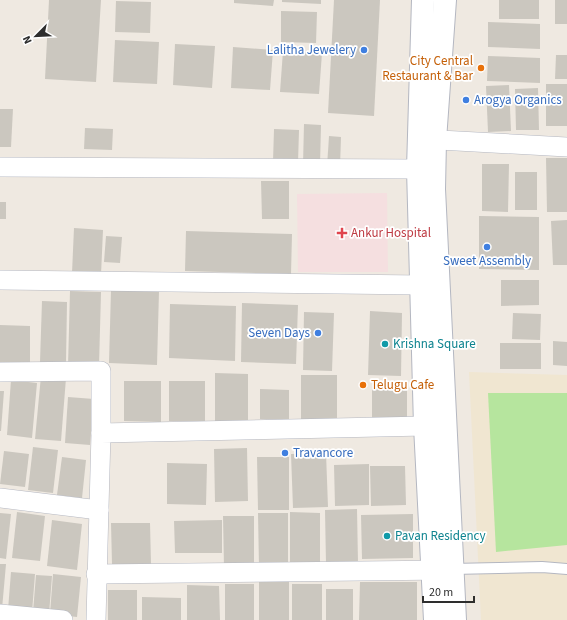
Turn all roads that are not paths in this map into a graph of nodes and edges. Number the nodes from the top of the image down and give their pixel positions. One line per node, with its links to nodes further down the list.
1 (423, 0): 3 (street)
2 (445, 0): 3 (street)
3 (427, 139): 4 (street); 6 (street); 15 (street)
4 (567, 147)
5 (0, 167): 6 (street)
6 (418, 169): 8 (street)
7 (0, 280): 8 (street)
8 (421, 285): 10 (street)
9 (0, 372): 11 (street)
10 (425, 426): 11 (street); 15 (street)
11 (101, 433): 13 (street)
12 (0, 498): 13 (street)
13 (99, 510): 16 (street)
14 (567, 569): 15 (lane)
15 (442, 570): 16 (street); 20 (street); 21 (street)
16 (96, 574): 19 (street)
17 (0, 614): 18 (street)
18 (63, 620)
19 (96, 620)
20 (436, 620)
21 (455, 620)

